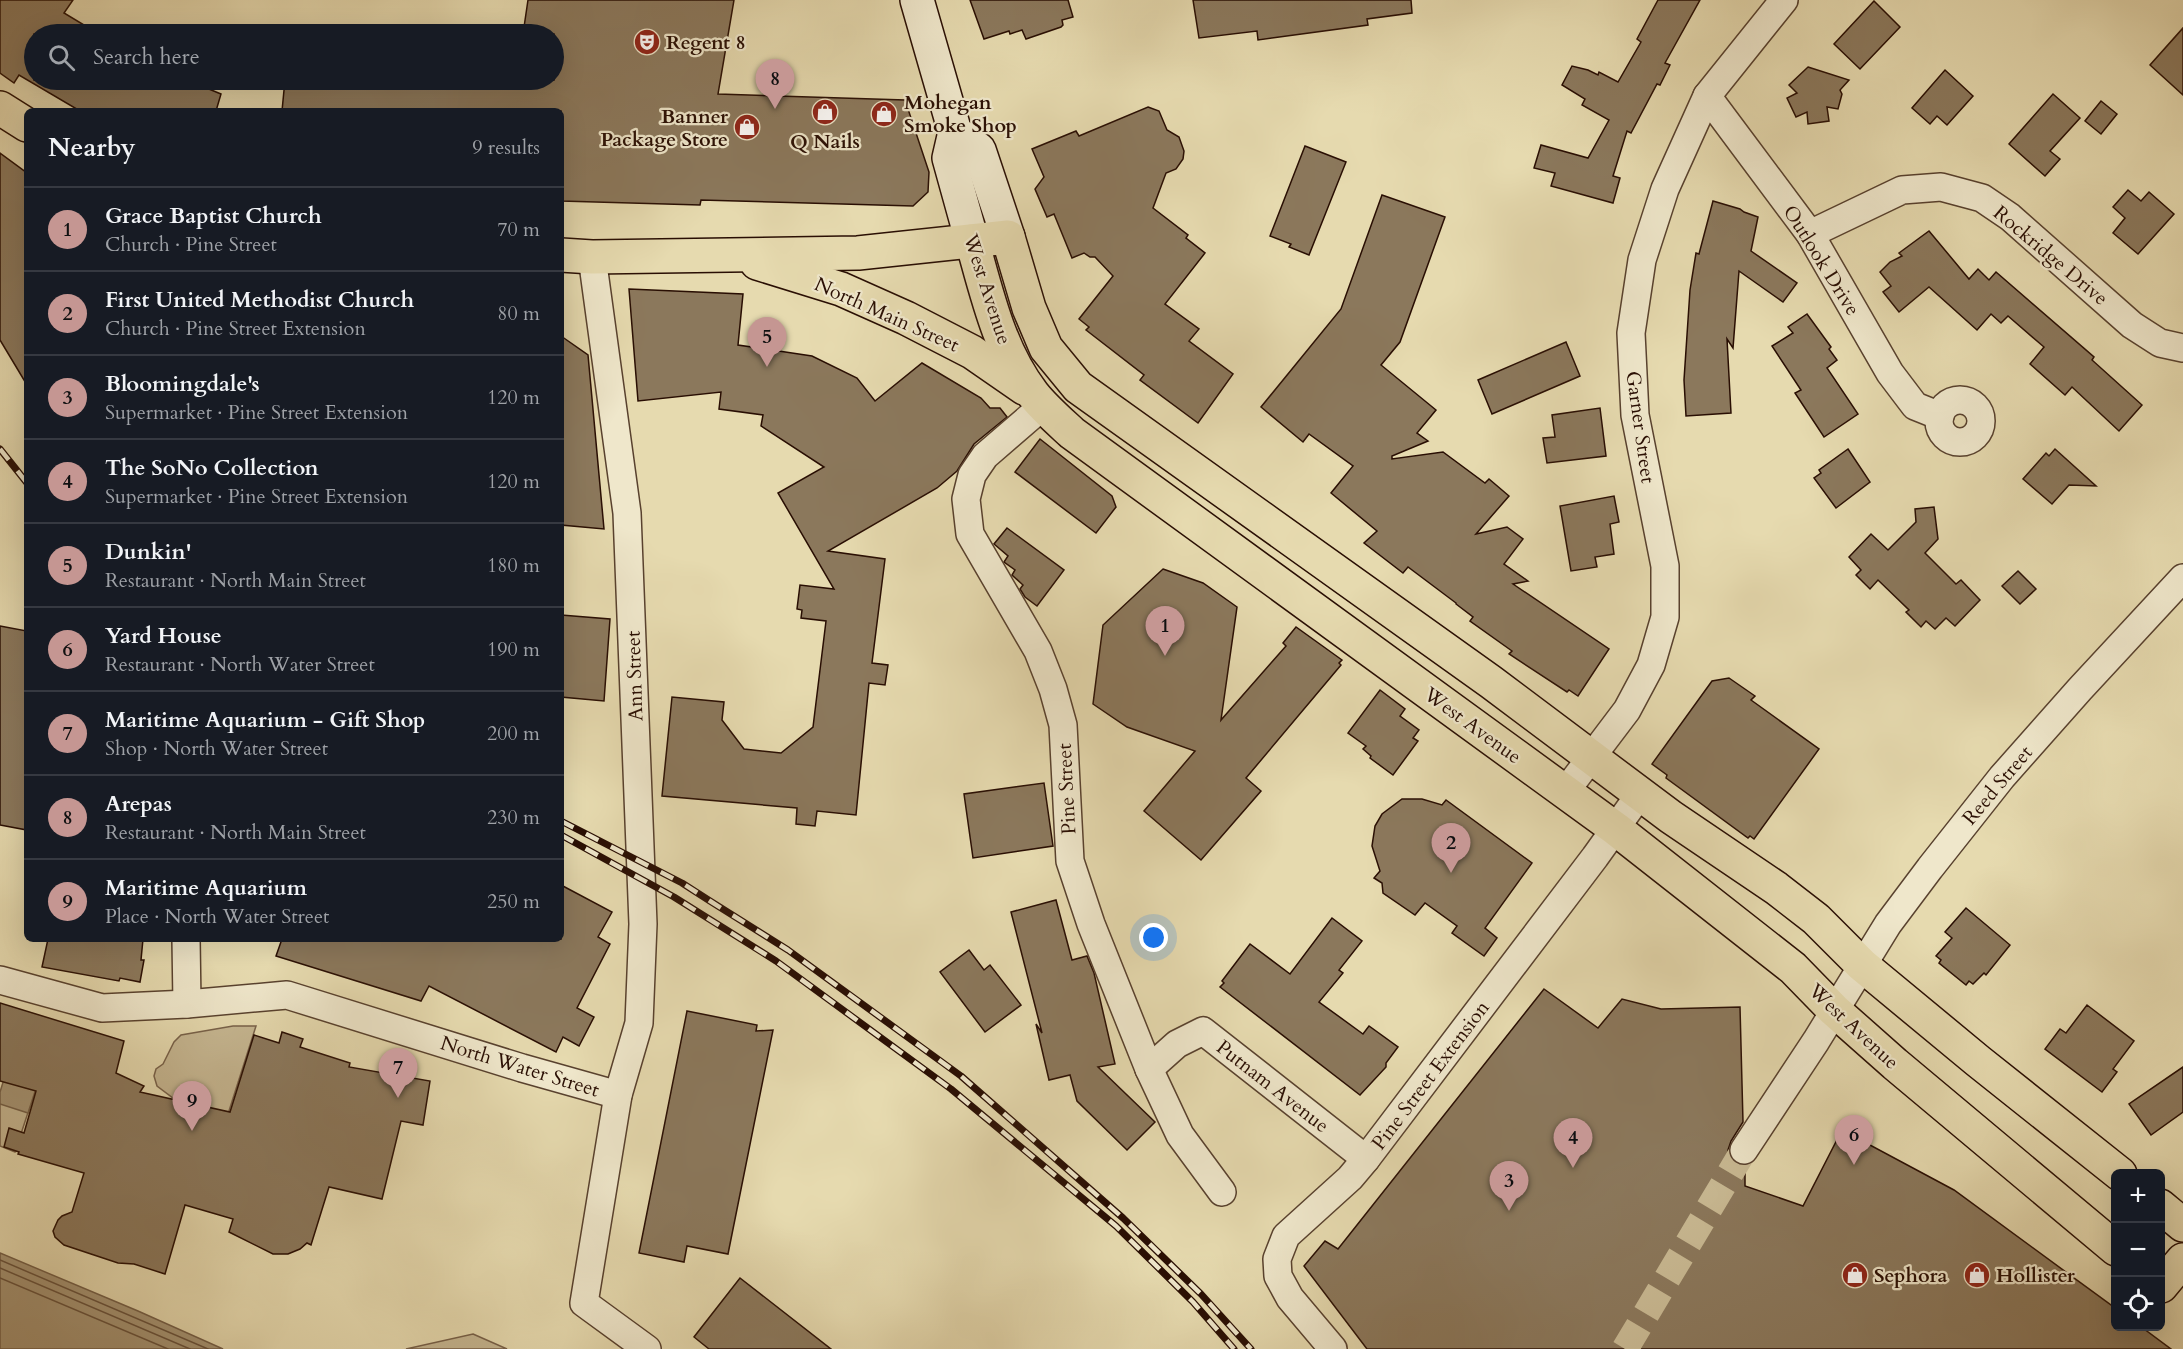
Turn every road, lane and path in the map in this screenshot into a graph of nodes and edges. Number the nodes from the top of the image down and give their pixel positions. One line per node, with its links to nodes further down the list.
1 (917, 0): 6 (main road)
2 (1784, 0): 3 (street, Garner Street)
3 (1707, 96): 7 (street, Outlook Drive); 16 (street, Garner Street)
4 (0, 108): 5 (main road)
5 (24, 123)
6 (955, 132): 8 (main road); 9 (main road, West Avenue)
7 (1810, 234): 12 (street, Rockridge Drive); 14 (street, Outlook Drive)
8 (1008, 237): 9 (main road, North Main Street); 16 (main road)
9 (972, 241): 10 (main road, North Main Street); 13 (main road, West Avenue)
10 (731, 255): 11 (main road, North Main Street); 13 (main road, North Main Street)
11 (576, 256): 26 (street, Ann Street)
12 (2183, 348)
13 (1038, 400): 17 (main road, West Avenue); 25 (street, Pine Street)
14 (1940, 416)
15 (2183, 578): 21 (street, Reed Street)
16 (1591, 758): 17 (street, Garner Street); 18 (main road)
17 (1565, 792): 19 (main road, West Avenue)
18 (1640, 794): 19 (street, Pine Street Extension); 21 (main road)
19 (1616, 829): 24 (main road, West Avenue); 28 (street, Pine Street Extension)
20 (186, 942): 23 (street)
21 (1862, 965): 24 (street, Reed Street); 29 (main road)
22 (0, 980): 23 (street, North Water Street)
23 (188, 1004): 26 (street, North Water Street)
24 (1834, 1010): 27 (street); 33 (main road, West Avenue)
25 (1149, 1069): 28 (street, Putnam Avenue); 30 (street, Pine Street)
26 (618, 1095): 36 (street, North Water Street)
27 (1744, 1150)
28 (1366, 1159): 37 (street, Pine Street Extension)
29 (2115, 1169)
30 (1222, 1192)
31 (2165, 1210): 32 (main road)
32 (2183, 1225)
33 (2111, 1246)
34 (2183, 1260): 35 (main road)
35 (2168, 1292)
36 (646, 1349)
37 (1333, 1349)

